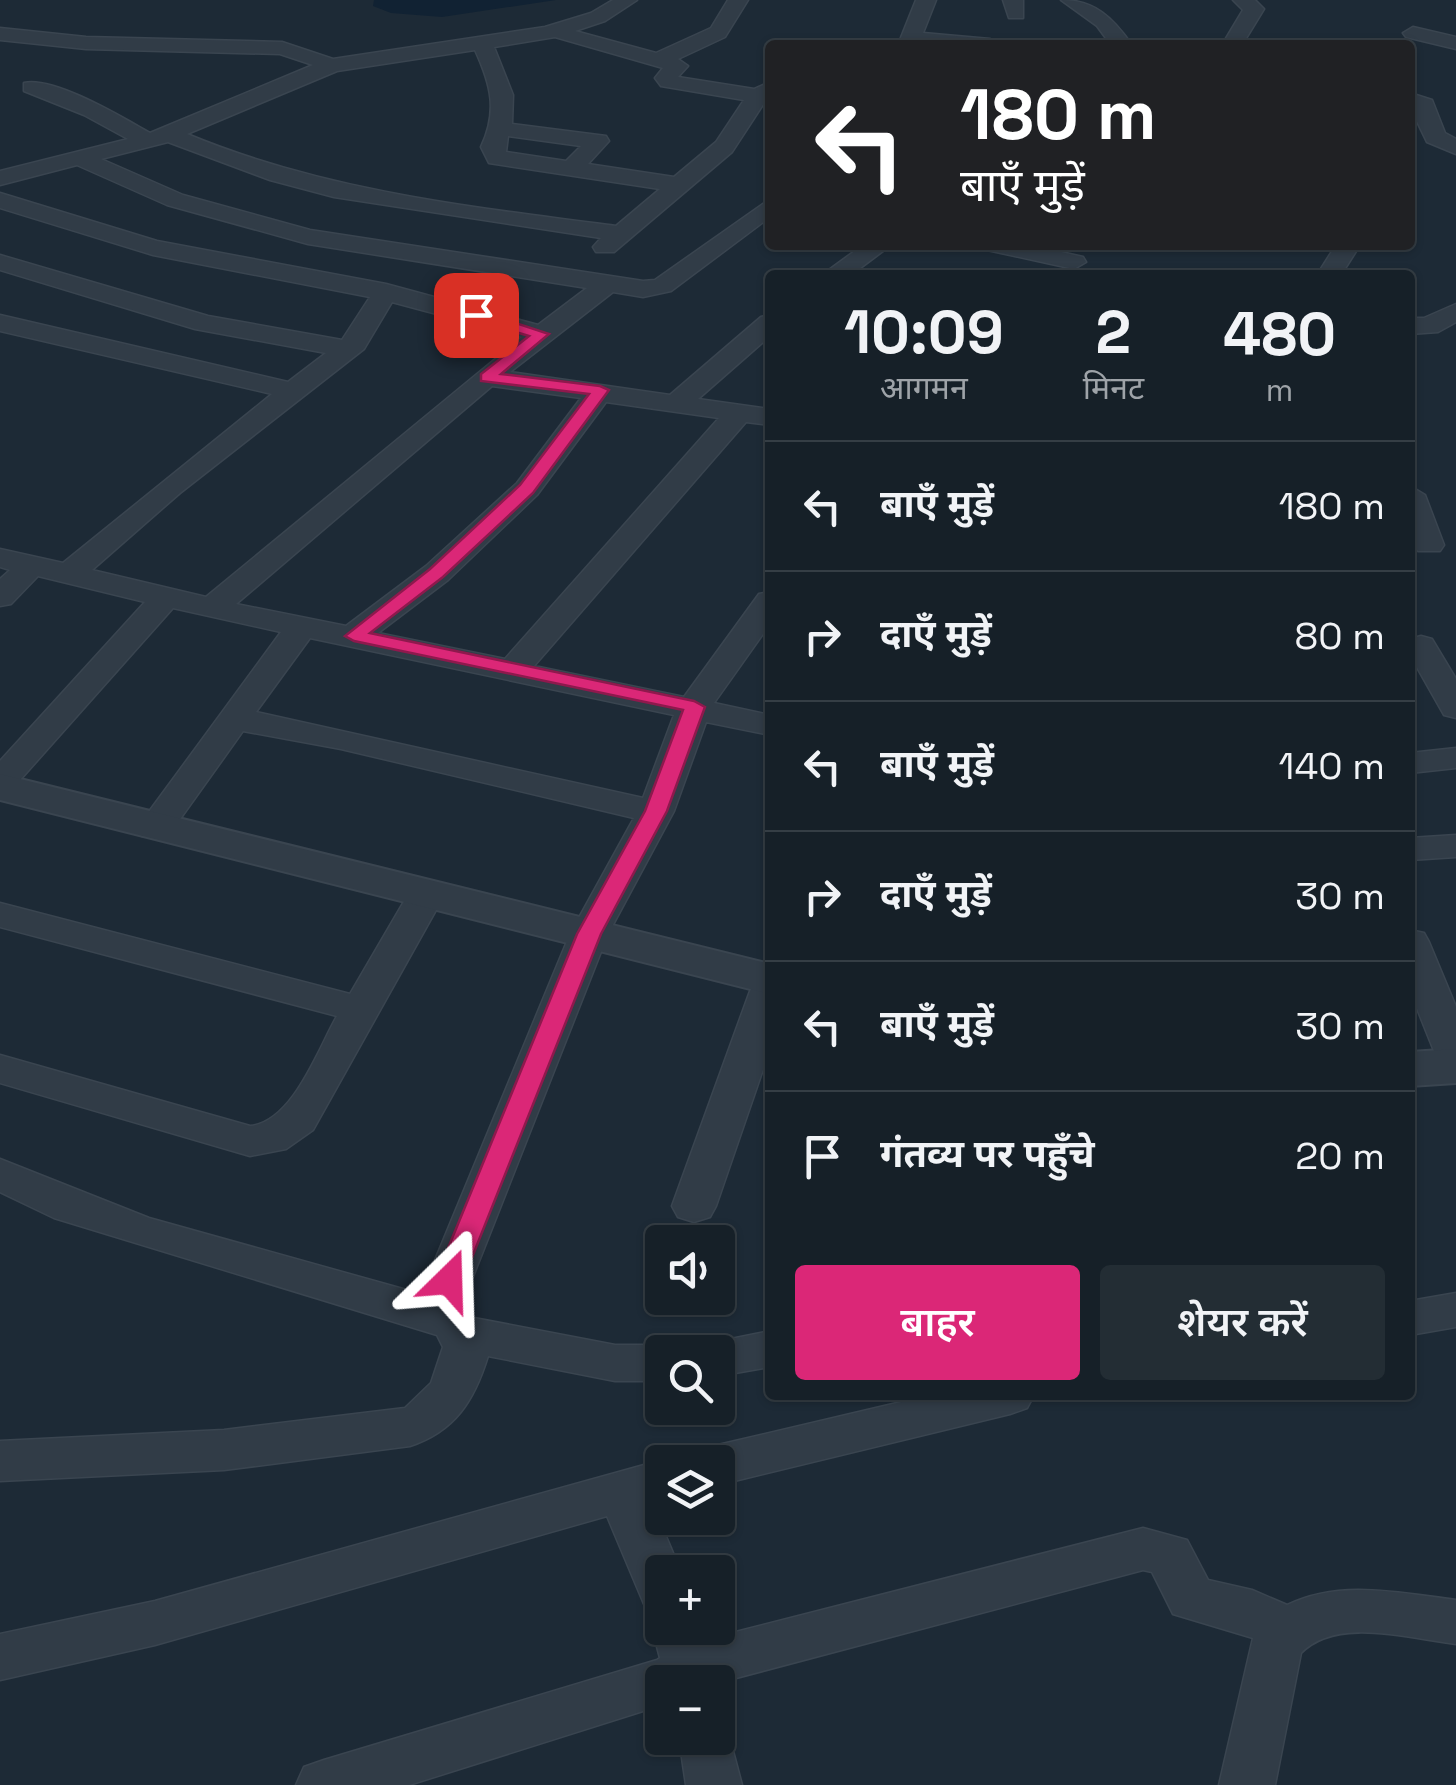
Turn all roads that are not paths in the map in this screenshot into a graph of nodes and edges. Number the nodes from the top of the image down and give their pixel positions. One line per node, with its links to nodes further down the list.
1 (626, 0): 6 (street)
2 (738, 0): 14 (street)
3 (926, 0): 9 (street)
4 (1071, 0): 10 (street)
5 (1243, 0): 11 (street)
6 (554, 31): 12 (street); 14 (street)
7 (1414, 33): 13 (street)
8 (0, 34): 15 (street)
9 (909, 40)
10 (1118, 40)
11 (1235, 40)
12 (482, 43): 15 (street); 20 (street)
13 (1456, 43)
14 (658, 60): 17 (street)
15 (332, 64): 21 (street)
16 (32, 87): 21 (street)
17 (765, 94)
18 (765, 95): 28 (street)
19 (1415, 101): 22 (street)
20 (502, 129): 25 (street); 25 (street)
21 (159, 137): 24 (street); 31 (street)
22 (1456, 146)
23 (0, 155): 26 (street)
24 (80, 158): 26 (street); 37 (street)
25 (573, 167): 28 (street)
26 (38, 169): 27 (street)
27 (0, 178)
28 (682, 184): 31 (street)
29 (0, 200): 39 (street)
30 (765, 210): 38 (street)
31 (623, 234): 37 (street)
32 (872, 250): 36 (street)
33 (1021, 250): 34 (street)
34 (1075, 261)
35 (0, 262): 45 (street)
36 (842, 270)
37 (566, 275): 38 (street)
38 (608, 284): 44 (street)
39 (386, 292): 44 (street); 45 (street)
40 (1456, 312): 42 (street)
41 (0, 323): 48 (street)
42 (1415, 326)
43 (765, 327): 49 (street)
44 (541, 334): 46 (street)
45 (348, 349): 48 (street)
46 (487, 377): 47 (street); 58 (street)
47 (600, 390): 49 (street); 61 (street)
48 (298, 392): 55 (street)
49 (678, 402): 50 (street)
50 (755, 414): 64 (street)
51 (1415, 506): 52 (street)
52 (1432, 545)
53 (0, 558): 54 (street)
54 (32, 566): 55 (street); 56 (street)
55 (68, 574): 57 (street)
56 (0, 597)
57 (166, 597): 58 (street); 72 (street)
58 (212, 608): 60 (street)
59 (765, 608): 66 (street)
60 (302, 626): 61 (street); 68 (street)
61 (354, 636): 64 (street)
62 (1456, 645): 65 (street)
63 (1421, 646): 67 (street)
64 (513, 670): 66 (street)
65 (1456, 671)
66 (694, 707): 69 (street); 73 (street)
67 (1456, 708)
68 (234, 719): 73 (street); 74 (street)
69 (765, 724)
70 (1456, 758): 71 (street)
71 (1415, 763)
72 (0, 784): 74 (street)
73 (656, 811): 79 (street)
74 (155, 828): 77 (street)
75 (1456, 846): 76 (street)
76 (1415, 850)
77 (426, 894): 79 (street); 83 (street)
78 (0, 915): 83 (street)
79 (589, 934): 80 (street); 92 (street)
80 (765, 978)
81 (1418, 987): 84 (street)
82 (765, 1006): 89 (street)
83 (360, 1009): 86 (street)
84 (1456, 1056)
85 (1456, 1066): 87 (street)
86 (0, 1069)
87 (1415, 1069)
88 (0, 1174): 92 (street)
89 (694, 1206)
90 (1456, 1310): 91 (street)
91 (1415, 1317)
92 (449, 1325): 95 (street); 97 (street)
93 (765, 1351): 94 (street)
94 (735, 1355)
95 (645, 1363)
96 (989, 1400): 98 (street)
97 (0, 1461)
98 (735, 1461)
99 (642, 1485): 100 (street); 103 (street)
100 (655, 1555)
101 (1456, 1622): 102 (street)
102 (1286, 1630): 104 (street); 109 (street)
103 (0, 1657)
104 (688, 1659): 106 (street)
105 (709, 1755): 108 (street)
106 (441, 1770): 107 (street)
107 (324, 1785)
108 (714, 1785)
109 (1247, 1785)

